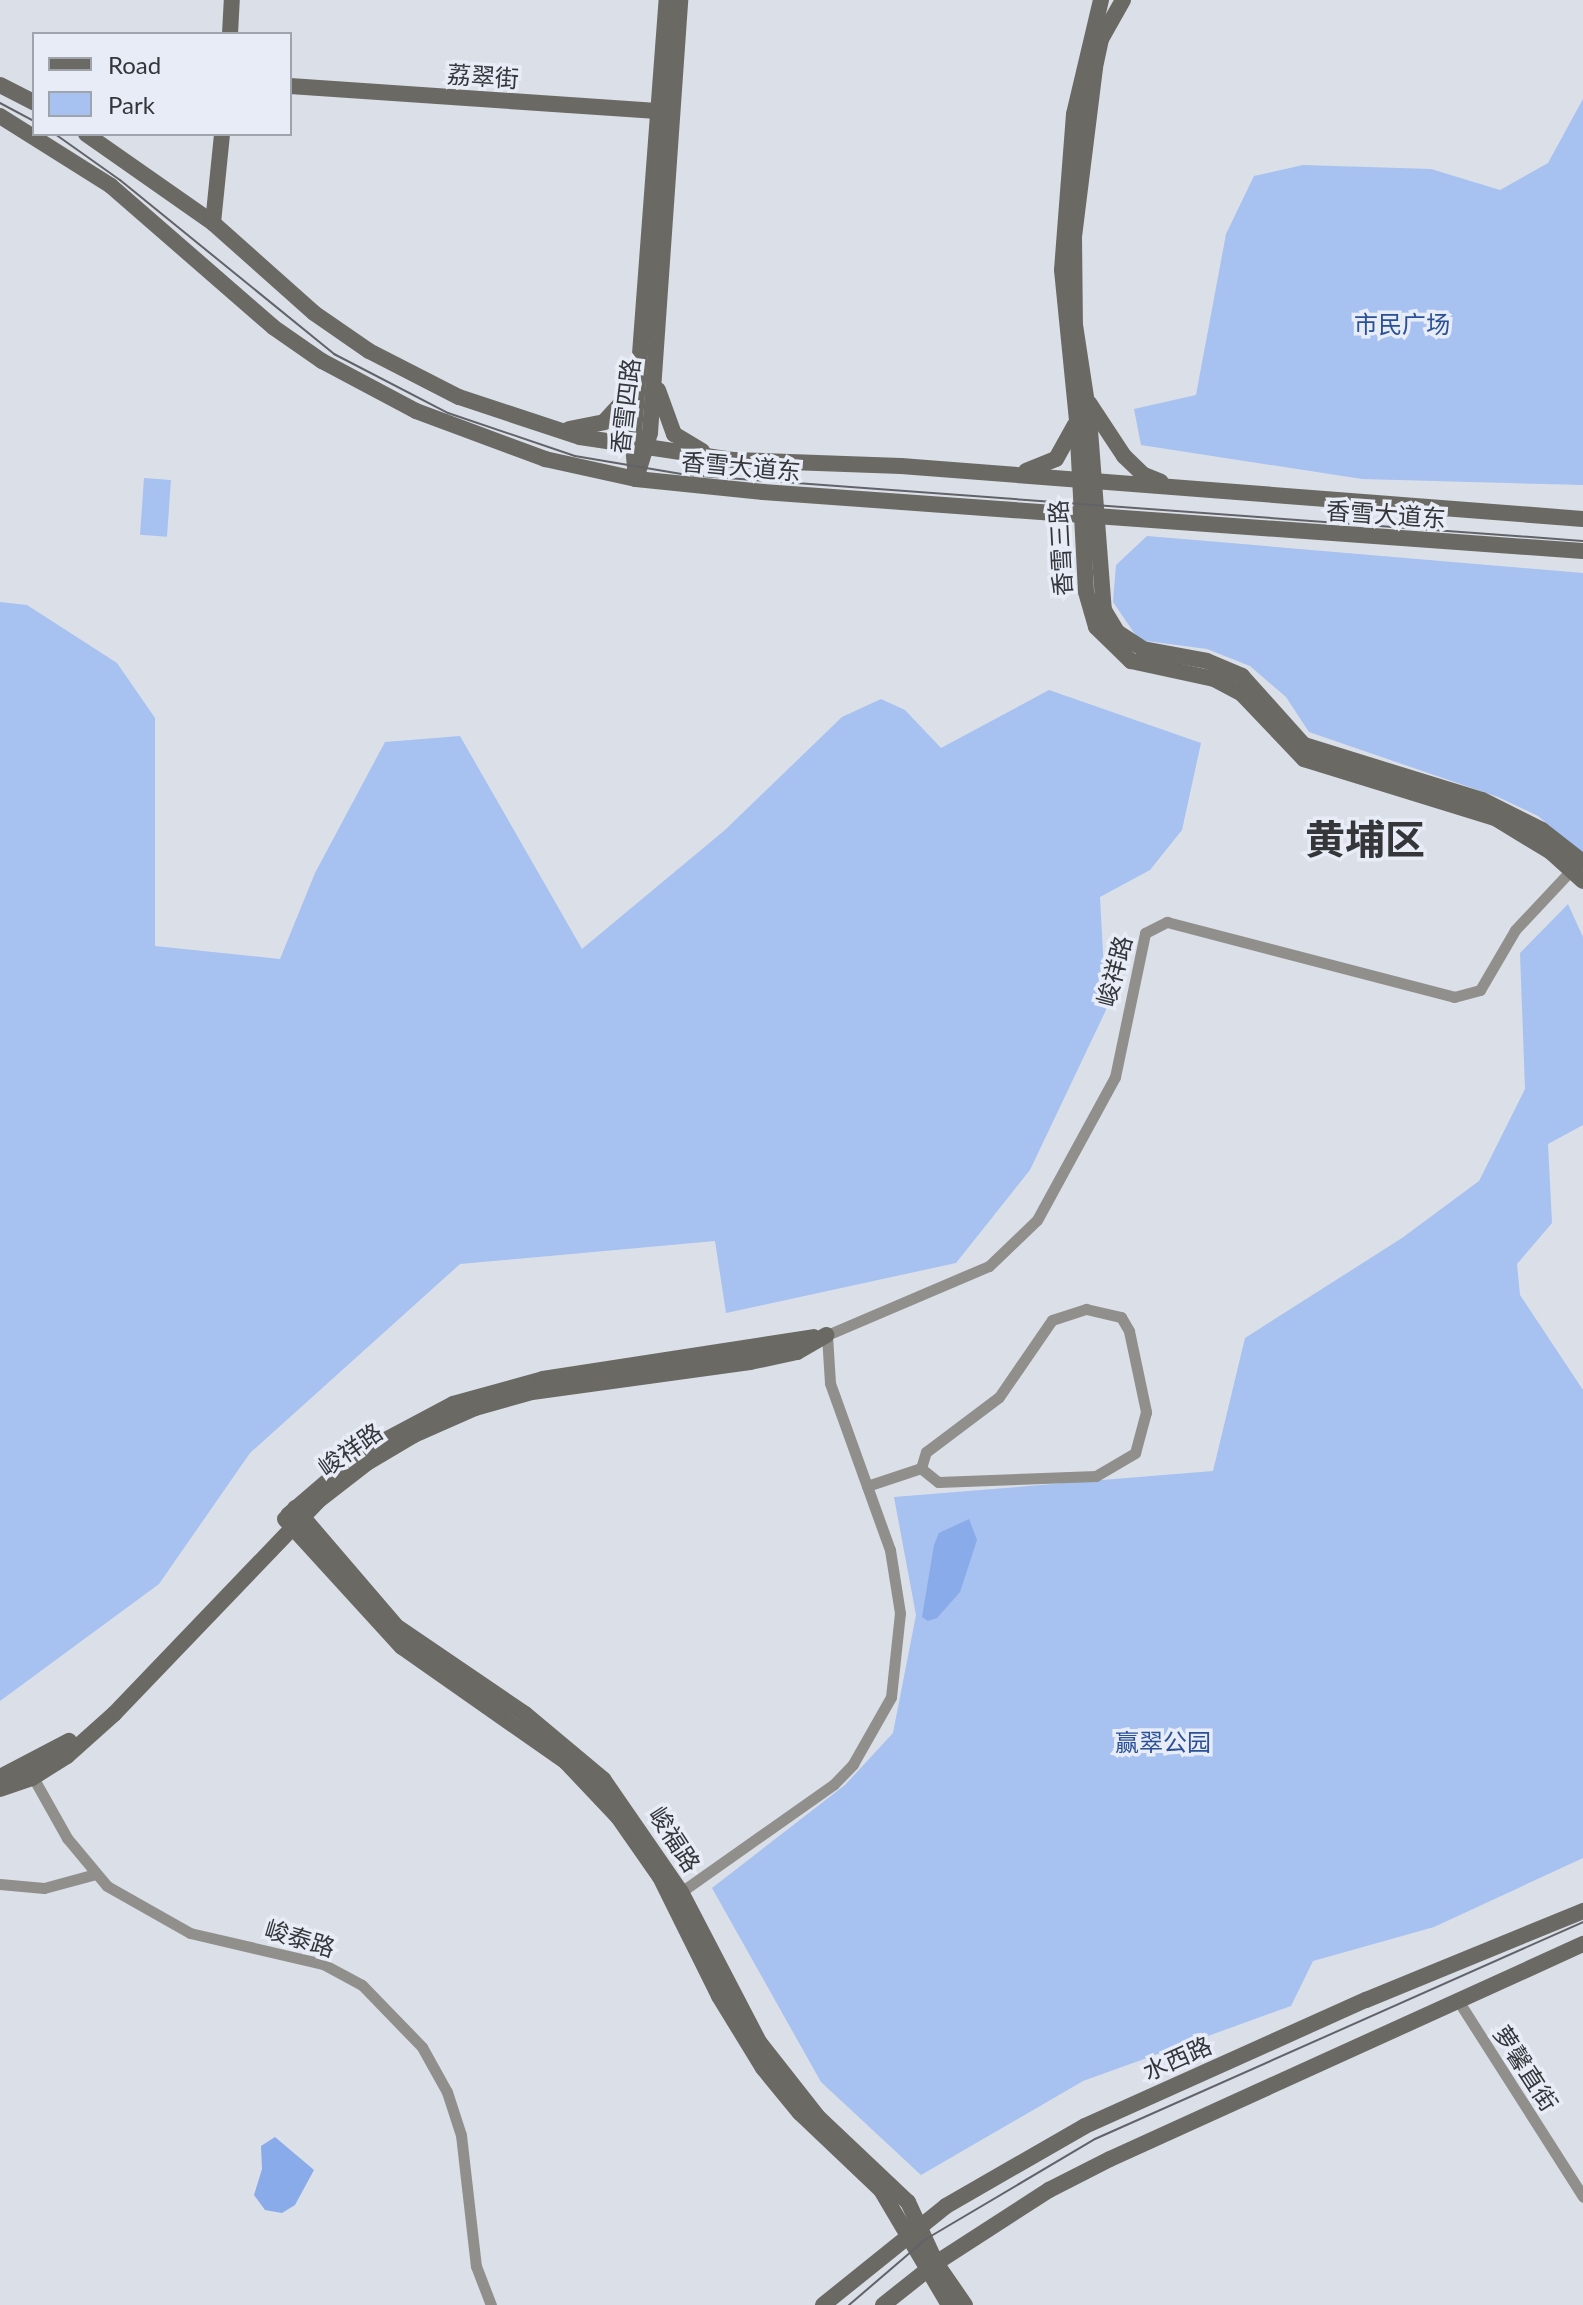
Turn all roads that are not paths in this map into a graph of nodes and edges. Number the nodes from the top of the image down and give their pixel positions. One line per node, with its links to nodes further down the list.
1 (232, 0): 6 (main road)
2 (667, 0): 10 (main road, 香雪四路)
3 (680, 0): 10 (main road, 香雪四路)
4 (1101, 0): 19 (main road, 香雪三路)
5 (1123, 0): 18 (main road, 香雪三路)
6 (230, 32)
7 (0, 85): 9 (main road)
8 (292, 86): 10 (main road, 荔翠街)
9 (32, 101)
10 (665, 112): 17 (main road, 香雪四路)
11 (0, 116): 12 (main road, 香雪大道东)
12 (32, 136)
13 (32, 136): 24 (main road, 香雪大道东)
14 (89, 136): 16 (main road, 香雪大道东)
15 (222, 136): 16 (main road)
16 (213, 223): 20 (main road, 香雪大道东)
17 (646, 380): 20 (main road); 21 (main road, 香雪四路); 22 (main road)
18 (1086, 399): 25 (main road, 香雪三路); 26 (main road)
19 (1077, 420): 23 (main road); 25 (main road, 香雪三路)
20 (540, 426): 21 (main road, 香雪大道东)
21 (641, 448): 22 (main road, 香雪大道东); 24 (main road, 香雪四路)
22 (734, 460): 23 (main road, 香雪大道东)
23 (996, 473): 25 (main road, 香雪大道东)
24 (636, 479): 27 (main road, 香雪大道东)
25 (1088, 481): 26 (main road, 香雪大道东); 27 (main road, 香雪三路)
26 (1186, 487): 28 (main road, 香雪大道东)
27 (1090, 518): 29 (main road, 香雪大道东); 30 (main road, 香雪三路)
28 (1583, 519)
29 (1583, 551)
30 (1580, 868): 31 (street, 峻祥路)
31 (827, 1335): 33 (street); 34 (main road, 峻祥路)
32 (921, 1468): 32 (street); 33 (street)
33 (867, 1486): 40 (street)
34 (293, 1517): 35 (main road, 峻祥路); 40 (main road, 峻福路); 45 (main road, 峻福路)
35 (30, 1772): 36 (main road, 峻祥路); 37 (main road, 峻祥路); 38 (street, 峻泰路)
36 (0, 1777)
37 (0, 1789)
38 (96, 1874): 39 (street); 47 (street, 峻泰路)
39 (0, 1884)
40 (681, 1892): 45 (main road, 峻福路)
41 (1583, 1911): 45 (main road, 水西路)
42 (1583, 1944): 43 (main road)
43 (1459, 2002): 44 (street, 萝馨直街); 46 (main road)
44 (1583, 2197)
45 (915, 2231): 46 (main road, 峻福路); 48 (main road, 水西路)
46 (931, 2267): 49 (main road); 50 (main road); 51 (main road)
47 (491, 2305)
48 (823, 2305)
49 (883, 2305)
50 (949, 2305)
51 (965, 2305)

